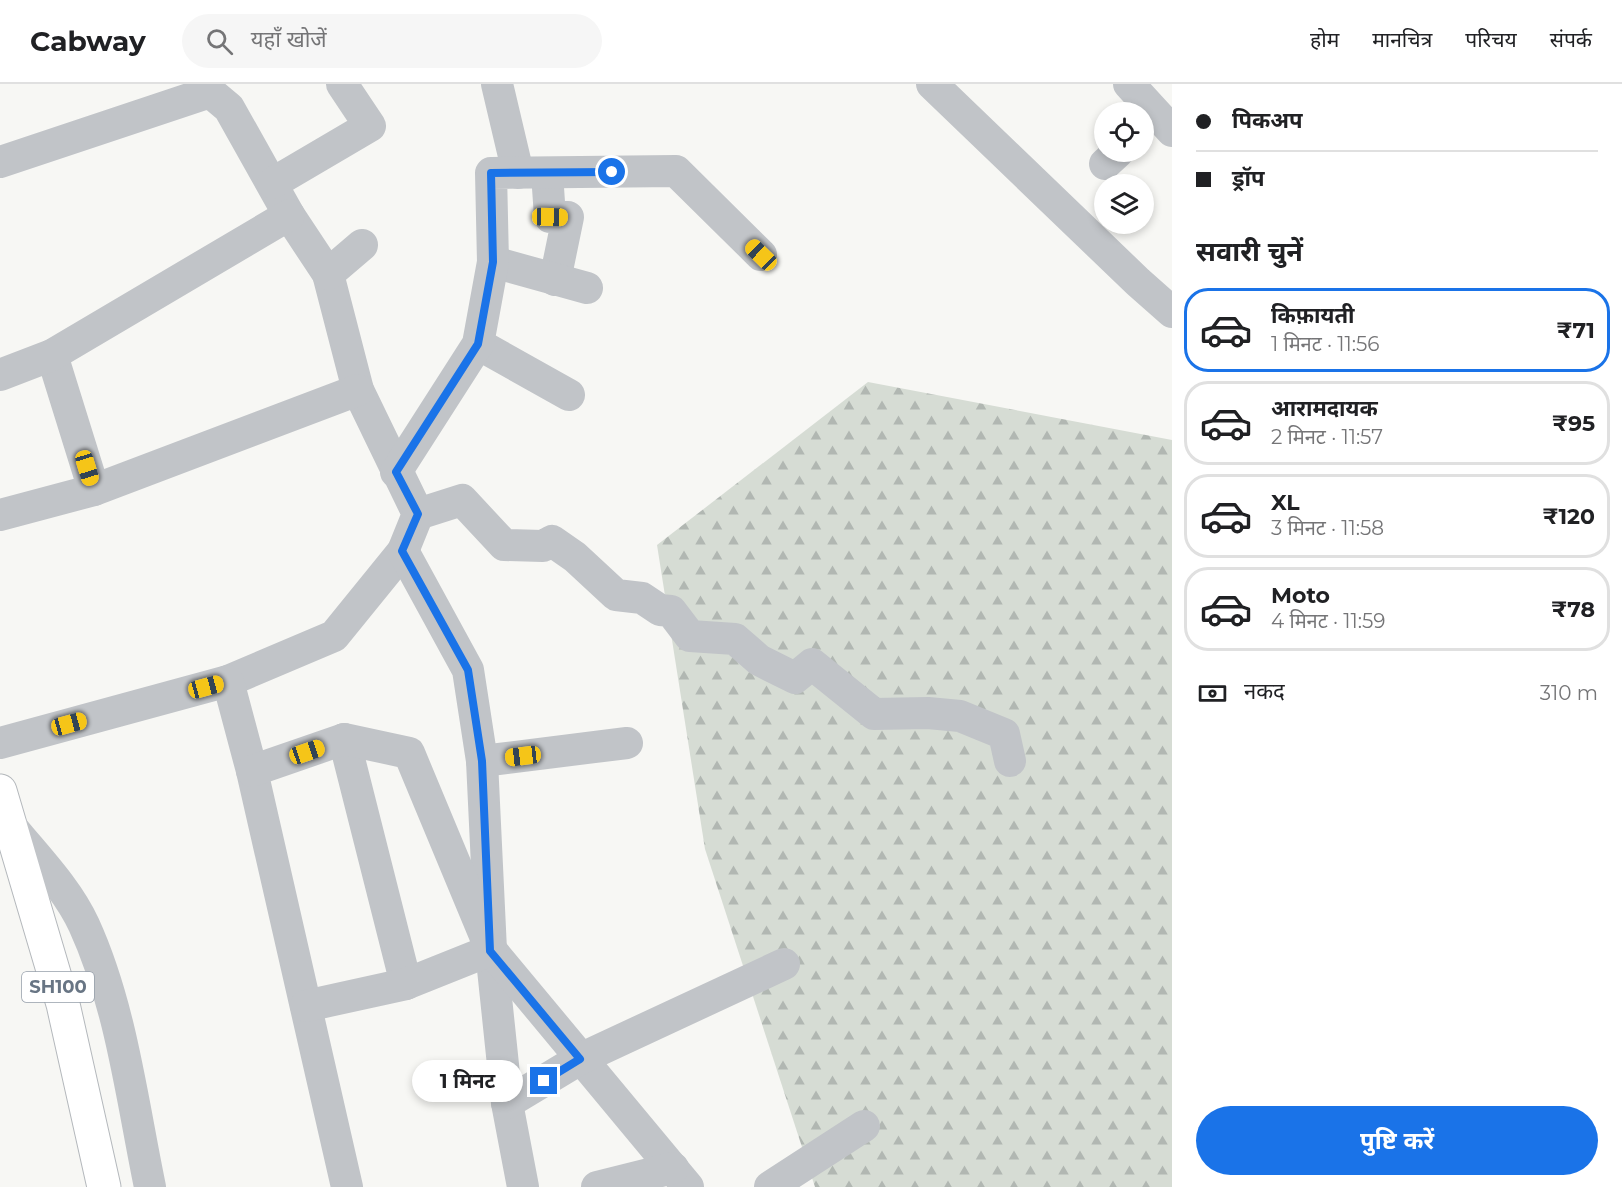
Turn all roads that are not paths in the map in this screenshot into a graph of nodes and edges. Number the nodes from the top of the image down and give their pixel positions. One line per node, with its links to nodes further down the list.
1 (342, 84): 8 (street)
2 (497, 84): 7 (street)
3 (932, 84): 16 (street)
4 (1129, 84): 5 (street)
5 (1157, 122)
6 (0, 162): 8 (street)
7 (532, 173): 11 (street); 12 (street); 14 (street)
8 (273, 183): 9 (street)
9 (289, 215): 13 (street); 18 (street)
10 (362, 245): 13 (street)
11 (761, 255)
12 (493, 262): 14 (street); 17 (street)
13 (328, 274): 20 (street)
14 (555, 280): 15 (street)
15 (587, 288)
16 (1172, 312)
17 (478, 344): 21 (street); 22 (street)
18 (52, 355): 19 (street); 23 (street)
19 (0, 375)
20 (358, 390): 22 (street); 23 (street)
21 (569, 395)
22 (396, 472): 24 (street)
23 (94, 490): 25 (street)
24 (418, 514): 26 (street); 31 (street)
25 (0, 515)
26 (402, 551): 27 (street); 32 (street)
27 (228, 681): 29 (street); 33 (street)
28 (344, 739): 33 (street); 36 (street); 38 (street)
29 (0, 743)
30 (627, 743): 32 (street)
31 (1010, 760)
32 (482, 761): 36 (street)
33 (252, 771): 39 (street)
34 (0, 791): 35 (main road, SH100)
35 (10, 824): 44 (main road, SH100); 45 (street)
36 (490, 951): 38 (street); 40 (street); 41 (street)
37 (784, 964): 40 (street)
38 (405, 984): 39 (street)
39 (306, 1006): 46 (street)
40 (580, 1059): 41 (street); 43 (street)
41 (507, 1103): 47 (street)
42 (864, 1126): 49 (street)
43 (680, 1178): 48 (street)
44 (104, 1187)
45 (150, 1187)
46 (347, 1187)
47 (523, 1187)
48 (597, 1187)
49 (770, 1187)

